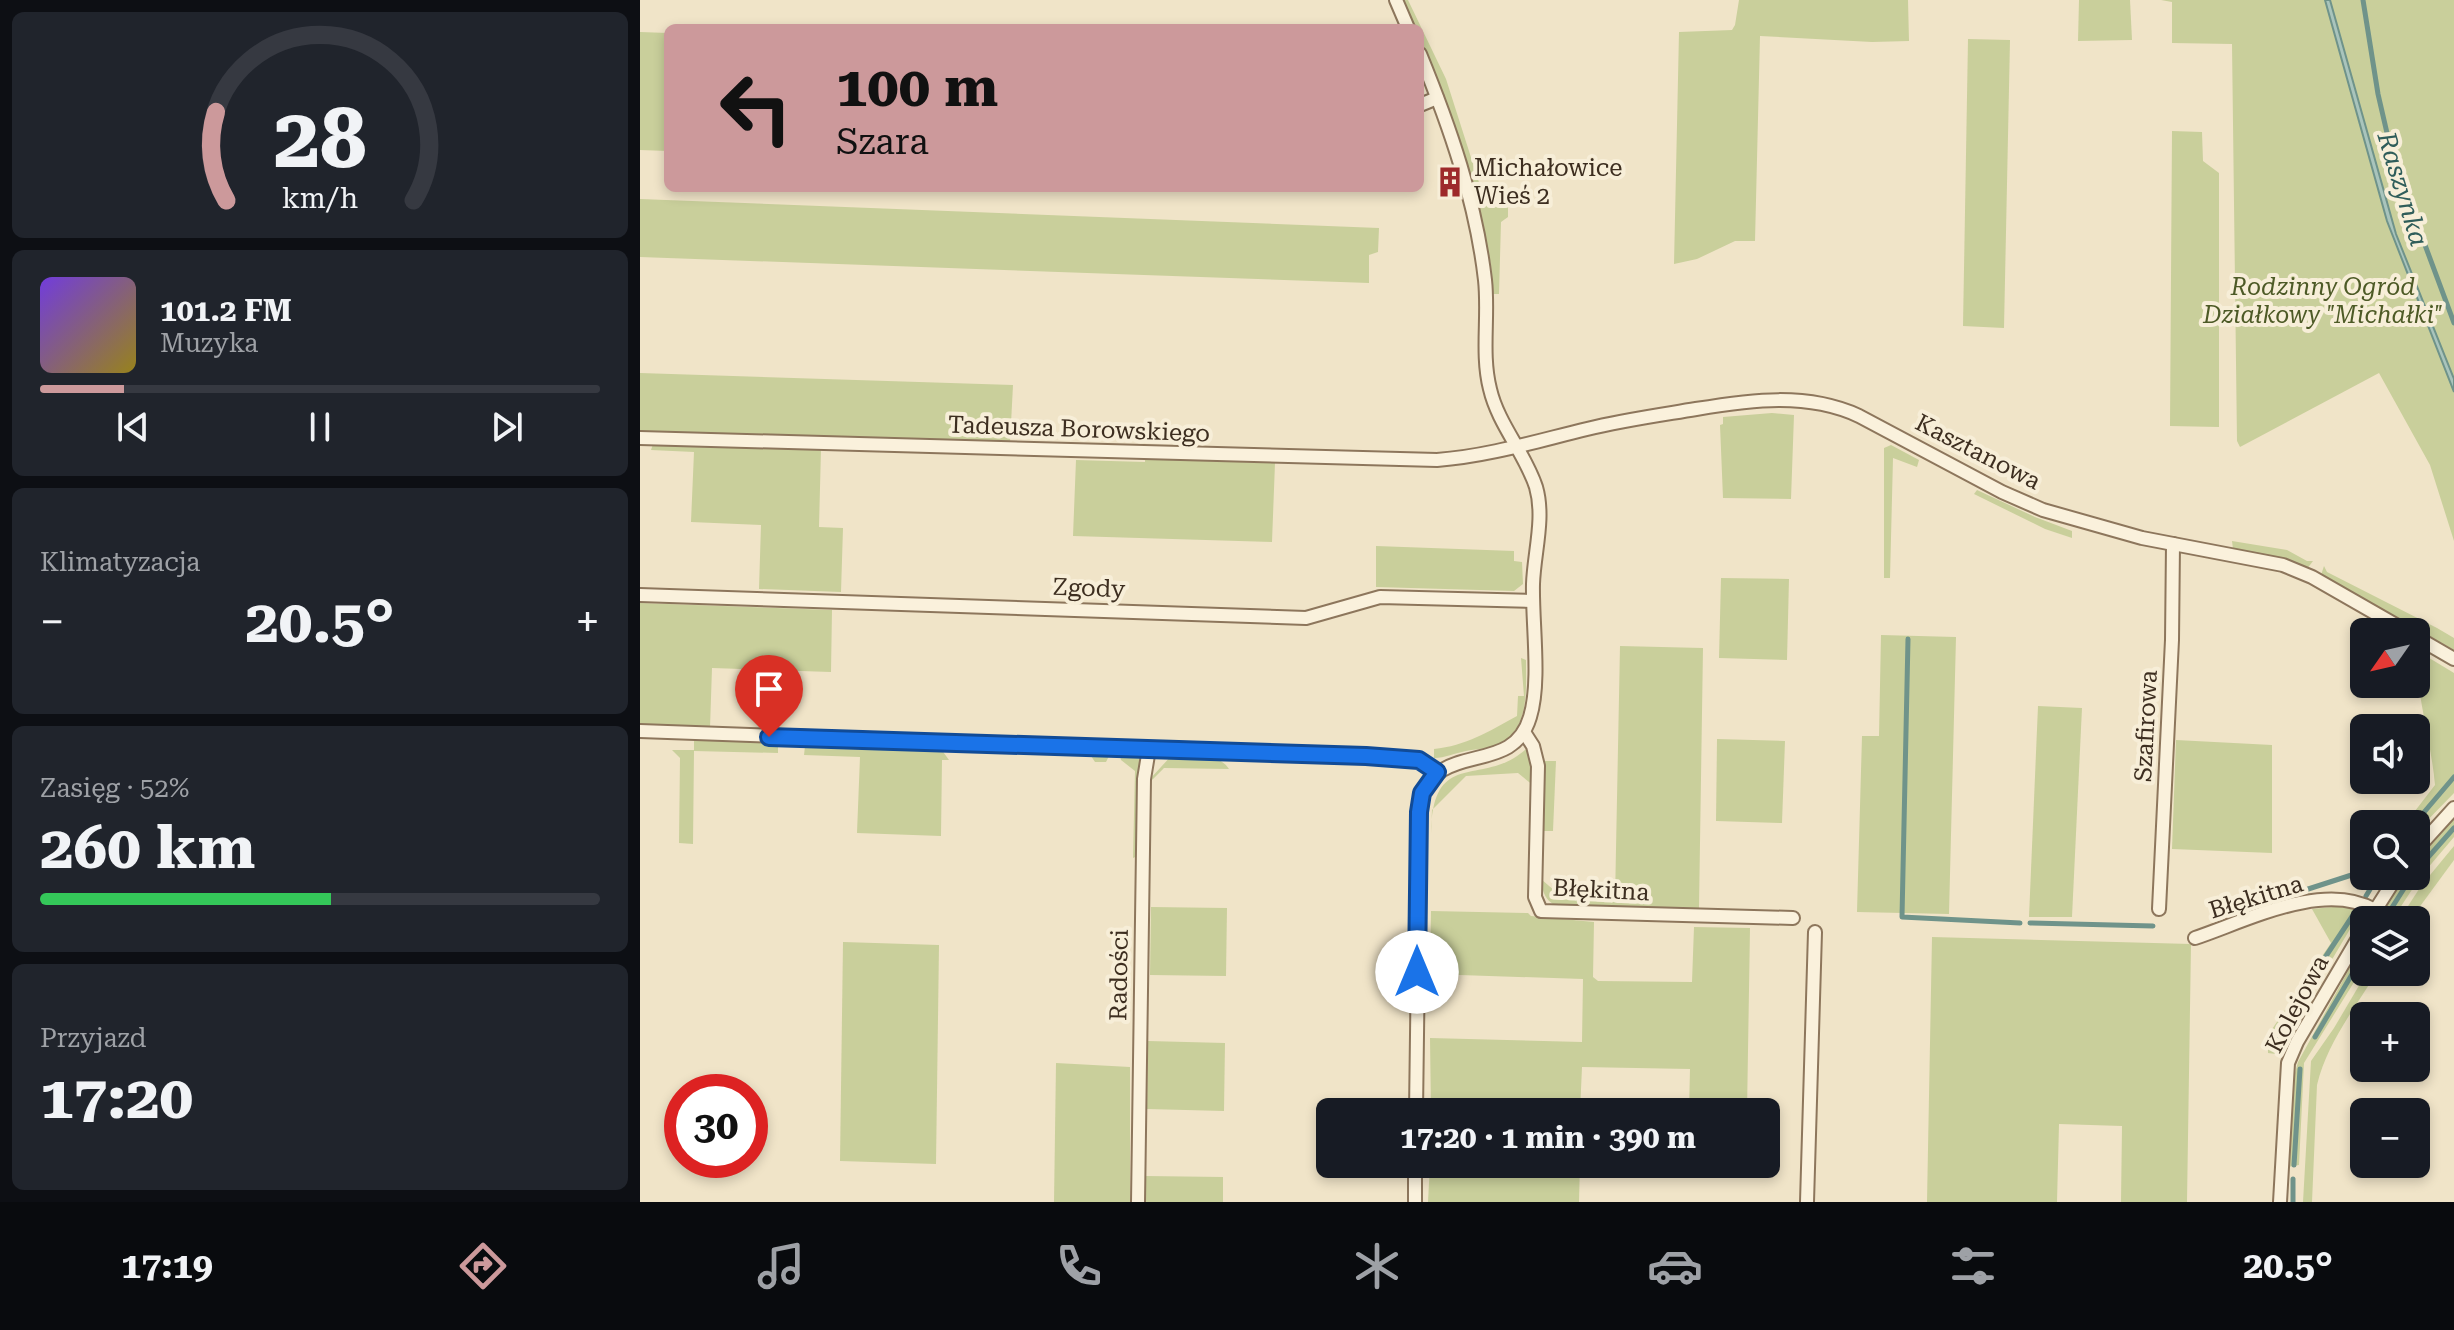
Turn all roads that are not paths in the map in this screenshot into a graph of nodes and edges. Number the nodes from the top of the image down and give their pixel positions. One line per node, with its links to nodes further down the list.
1 (1396, 0): 2 (street)
2 (1406, 24)
3 (1424, 64): 4 (street)
4 (1437, 98): 5 (street); 7 (street)
5 (1424, 103)
6 (640, 438): 7 (street, Tadeusza Borowskiego)
7 (1516, 448): 8 (street, Kasztanowa); 10 (street)
8 (2173, 544): 11 (street, Kasztanowa); 21 (street, Szafirowa)
9 (640, 595): 10 (street, Zgody)
10 (1533, 601): 15 (street)
11 (2383, 618)
12 (2430, 645): 13 (street)
13 (2454, 659)
14 (640, 731): 16 (street)
15 (1524, 732): 17 (street); 22 (street, Błękitna)
16 (1149, 749): 17 (street); 28 (street, Radości)
17 (1437, 772): 26 (street)
18 (2454, 808): 19 (street)
19 (2430, 835)
20 (2361, 906): 24 (street, Błękitna)
21 (2159, 909)
22 (1793, 918)
23 (1815, 932): 30 (street)
24 (2195, 938)
25 (2350, 952): 31 (street, Kolejowa)
26 (1416, 1098)
27 (1415, 1178): 29 (street)
28 (1138, 1202)
29 (1415, 1202)
30 (1807, 1202)
31 (2280, 1202)

